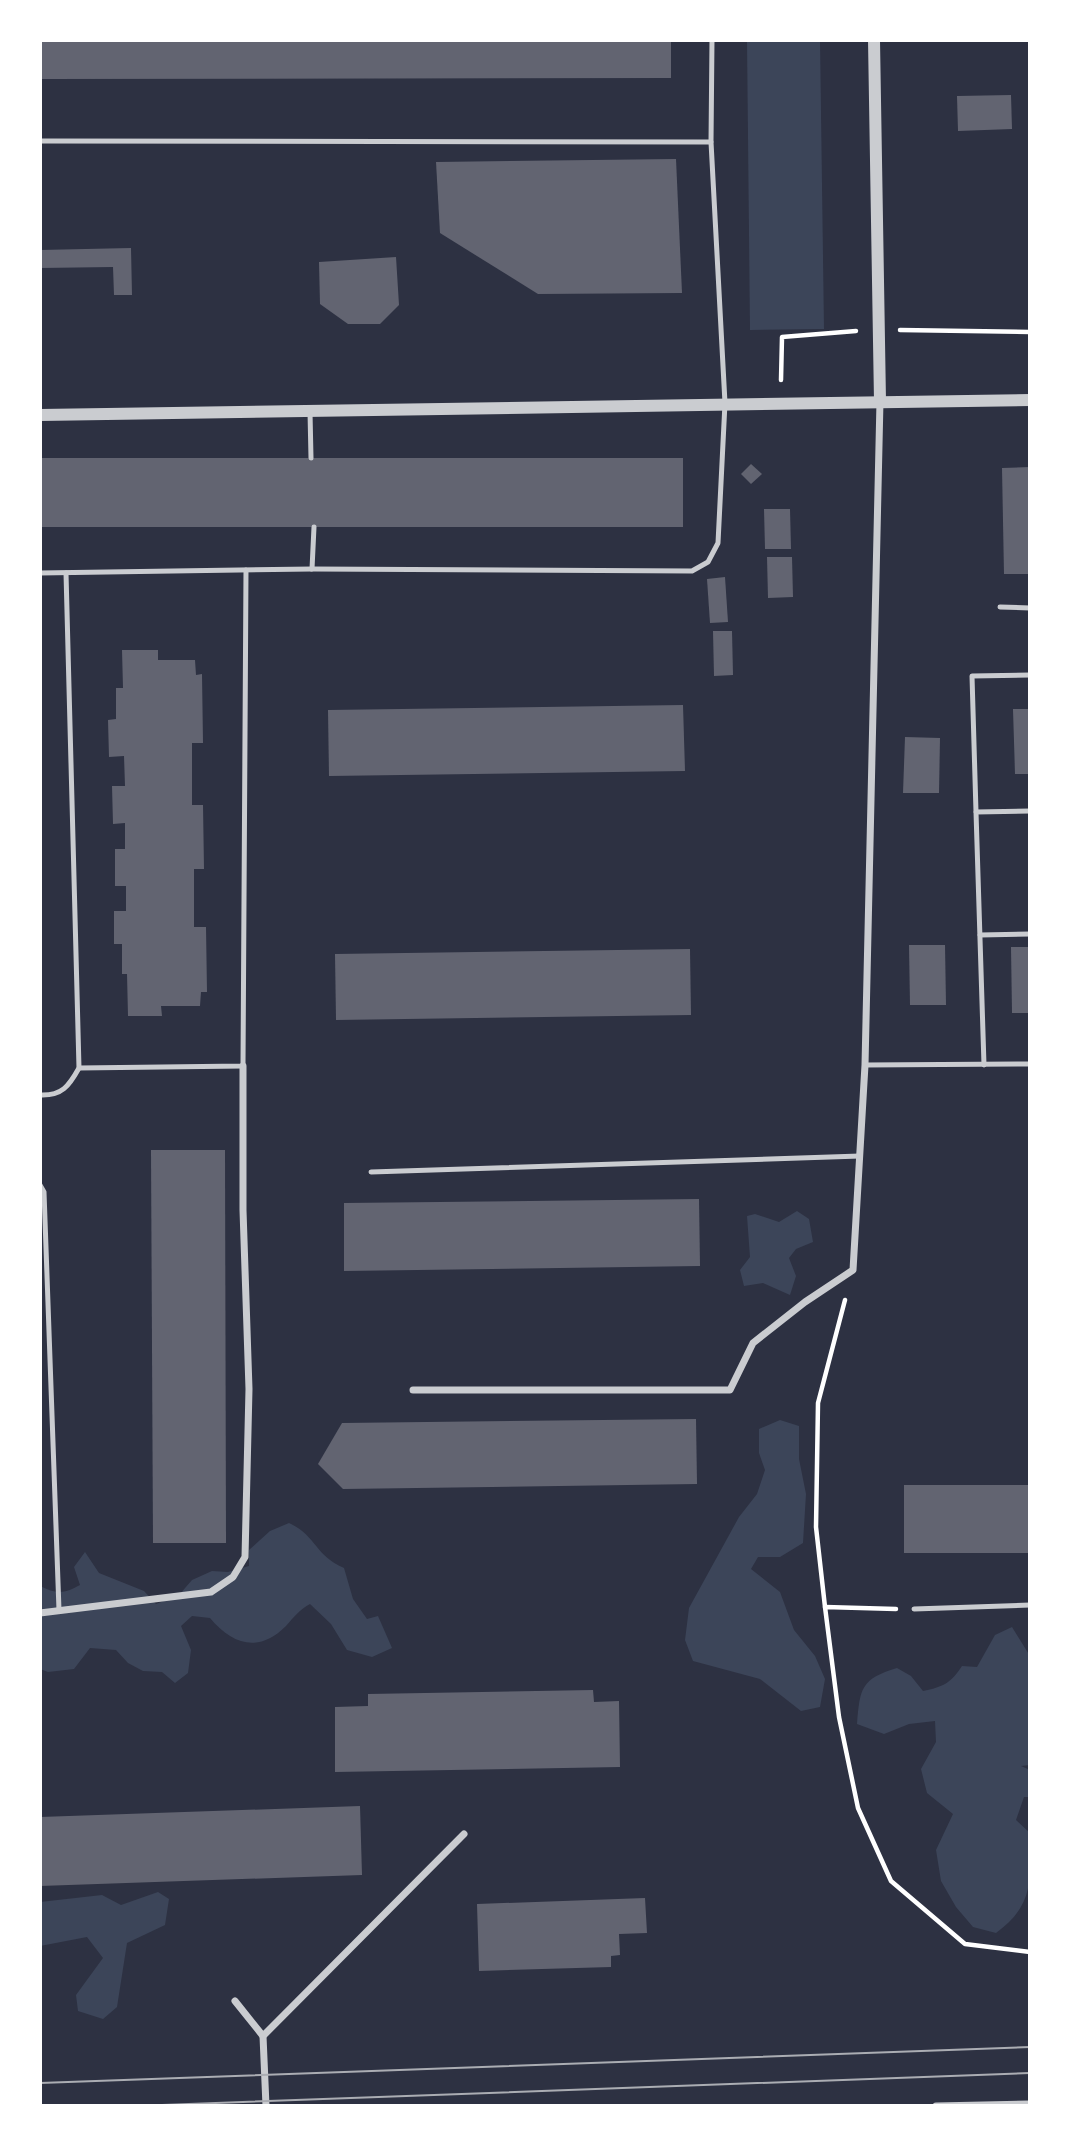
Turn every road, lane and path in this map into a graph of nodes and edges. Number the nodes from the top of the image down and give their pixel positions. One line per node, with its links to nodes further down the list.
1 (712, 40): 4 (lane)
2 (874, 40): 6 (street)
3 (40, 141): 4 (lane)
4 (712, 142): 7 (lane)
5 (1030, 400): 6 (street)
6 (880, 401): 7 (street); 24 (street)
7 (724, 402): 8 (street); 12 (lane)
8 (310, 409): 9 (street); 10 (lane)
9 (40, 415)
10 (311, 458)
11 (314, 527): 12 (lane)
12 (312, 569): 13 (lane)
13 (246, 570): 15 (lane); 26 (lane)
14 (40, 573): 15 (lane)
15 (66, 573): 27 (lane)
16 (1000, 607): 17 (lane)
17 (1030, 608)
18 (1030, 675): 20 (lane)
19 (1030, 811): 20 (lane)
20 (976, 812): 22 (lane)
21 (1030, 933): 22 (lane)
22 (980, 935): 25 (lane)
23 (1030, 1064): 25 (lane)
24 (865, 1065): 25 (lane); 29 (street)
25 (984, 1065)
26 (243, 1066): 27 (lane); 37 (street)
27 (79, 1068): 28 (lane)
28 (40, 1095)
29 (860, 1156): 30 (lane); 32 (street)
30 (371, 1172)
31 (40, 1185): 37 (lane)
32 (853, 1270): 33 (street); 35 (path)
33 (413, 1390)
34 (1030, 1605): 36 (lane)
35 (825, 1607): 36 (path); 40 (path)
36 (914, 1609)
37 (60, 1610): 38 (street)
38 (40, 1613)
39 (464, 1834): 42 (street)
40 (1030, 1952)
41 (235, 2001): 42 (street)
42 (263, 2036): 44 (street)
43 (1030, 2104): 45 (street)
44 (266, 2106)
45 (936, 2106)

